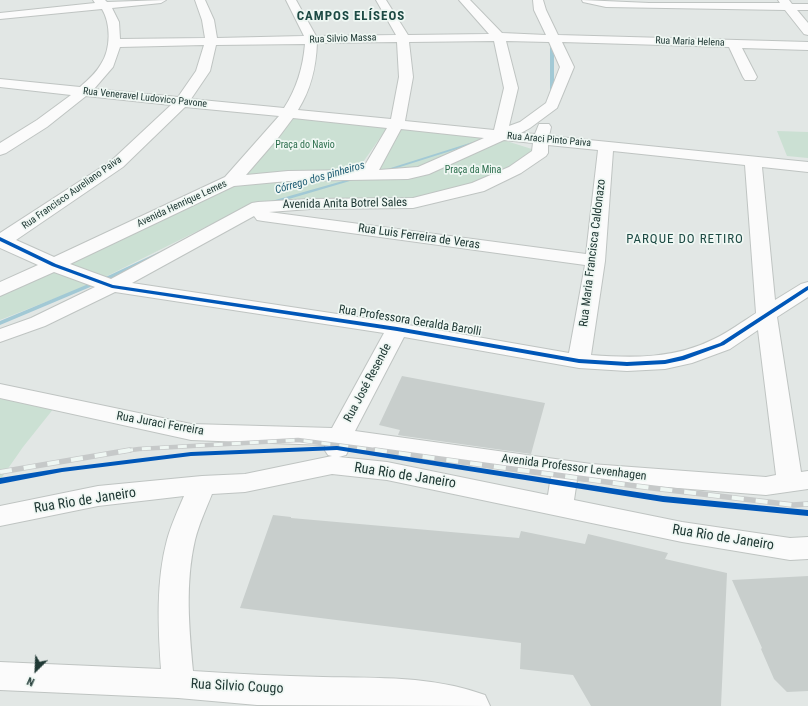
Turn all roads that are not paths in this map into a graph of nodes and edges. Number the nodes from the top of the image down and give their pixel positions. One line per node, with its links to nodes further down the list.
1 (161, 0): 8 (street)
2 (200, 0): 20 (street, Rua Francisco Aureliano Paiva)
3 (291, 0): 19 (street)
4 (381, 0): 16 (street)
5 (464, 0): 15 (street)
6 (538, 0): 17 (street)
7 (586, 0): 9 (street)
8 (103, 3): 13 (street); 21 (street)
9 (647, 3): 10 (street)
10 (723, 4): 11 (street)
11 (786, 4): 12 (street); 14 (street)
12 (808, 7)
13 (0, 17)
14 (808, 31)
15 (499, 37): 16 (street, Rua Silvio Massa); 17 (street, Rua Silvio Massa); 31 (street)
16 (403, 38): 19 (street, Rua Silvio Massa); 30 (street)
17 (552, 38): 18 (street, Rua Silvio Massa); 28 (street)
18 (572, 38): 22 (street, Rua Maria Helena)
19 (311, 40): 20 (street, Rua Silvio Massa); 29 (street)
20 (211, 41): 21 (street, Rua Silvio Massa); 27 (street, Rua Francisco Aureliano Paiva)
21 (115, 43): 26 (street)
22 (733, 43): 23 (street, Rua Maria Helena); 24 (street)
23 (808, 46)
24 (750, 77)
25 (0, 83): 26 (street, Rua Veneravel Ludovico Pavone)
26 (83, 92): 27 (street, Rua Veneravel Ludovico Pavone); 34 (street)
27 (182, 102): 29 (street, Rua Veneravel Ludovico Pavone); 40 (street, Rua Francisco Aureliano Paiva)
28 (552, 105): 31 (street, Avenida Henrique Lemes); 32 (street, Avenida Anita Botrel Sales)
29 (290, 113): 30 (street, Rua Araci Pinto Paiva); 38 (street)
30 (397, 124): 31 (street, Rua Araci Pinto Paiva); 37 (street)
31 (500, 135): 32 (street, Rua Araci Pinto Paiva); 37 (street, Avenida Henrique Lemes)
32 (540, 139): 33 (street, Rua Araci Pinto Paiva); 39 (street, Avenida Anita Botrel Sales)
33 (606, 145): 35 (street, Rua Araci Pinto Paiva); 41 (street, Rua Maria Francisca Caldonazo)
34 (0, 150)
35 (753, 162): 36 (street, Rua Araci Pinto Paiva); 46 (street)
36 (808, 167)
37 (367, 176): 38 (street, Avenida Henrique Lemes)
38 (230, 181): 42 (street, Avenida Henrique Lemes)
39 (242, 214): 41 (street, Rua Luis Ferreira de Veras); 43 (street, Avenida Anita Botrel Sales)
40 (1, 240): 42 (street, Rua Professora Geralda Barolli)
41 (595, 261): 49 (street, Rua Maria Francisca Caldonazo)
42 (54, 265): 43 (street, Rua Professora Geralda Barolli); 45 (street, Avenida Henrique Lemes)
43 (112, 286): 47 (street, Rua Professora Geralda Barolli); 48 (street, Avenida Anita Botrel Sales)
44 (808, 288): 46 (street, Rua Professora Geralda Barolli)
45 (0, 290)
46 (766, 314): 49 (street, Rua Professora Geralda Barolli); 54 (street)
47 (397, 329): 49 (street, Rua Professora Geralda Barolli); 51 (street, Rua José Resende)
48 (0, 336)
49 (579, 361)
50 (0, 391): 51 (street, Rua Juraci Ferreira)
51 (340, 437): 52 (street); 53 (street, Avenida Professor Levenhagen)
52 (332, 465): 55 (street, Rua Rio de Janeiro); 56 (street, Rua Rio de Janeiro)
53 (565, 469): 54 (street, Avenida Professor Levenhagen); 56 (street)
54 (799, 481)
55 (202, 485): 57 (street, Rua Rio de Janeiro); 60 (street, Rua Silvio Cougo)
56 (560, 508): 58 (street, Rua Rio de Janeiro)
57 (0, 516)
58 (808, 548)
59 (0, 676): 60 (street)
60 (178, 684): 61 (street, Rua Silvio Cougo)
61 (473, 706)

